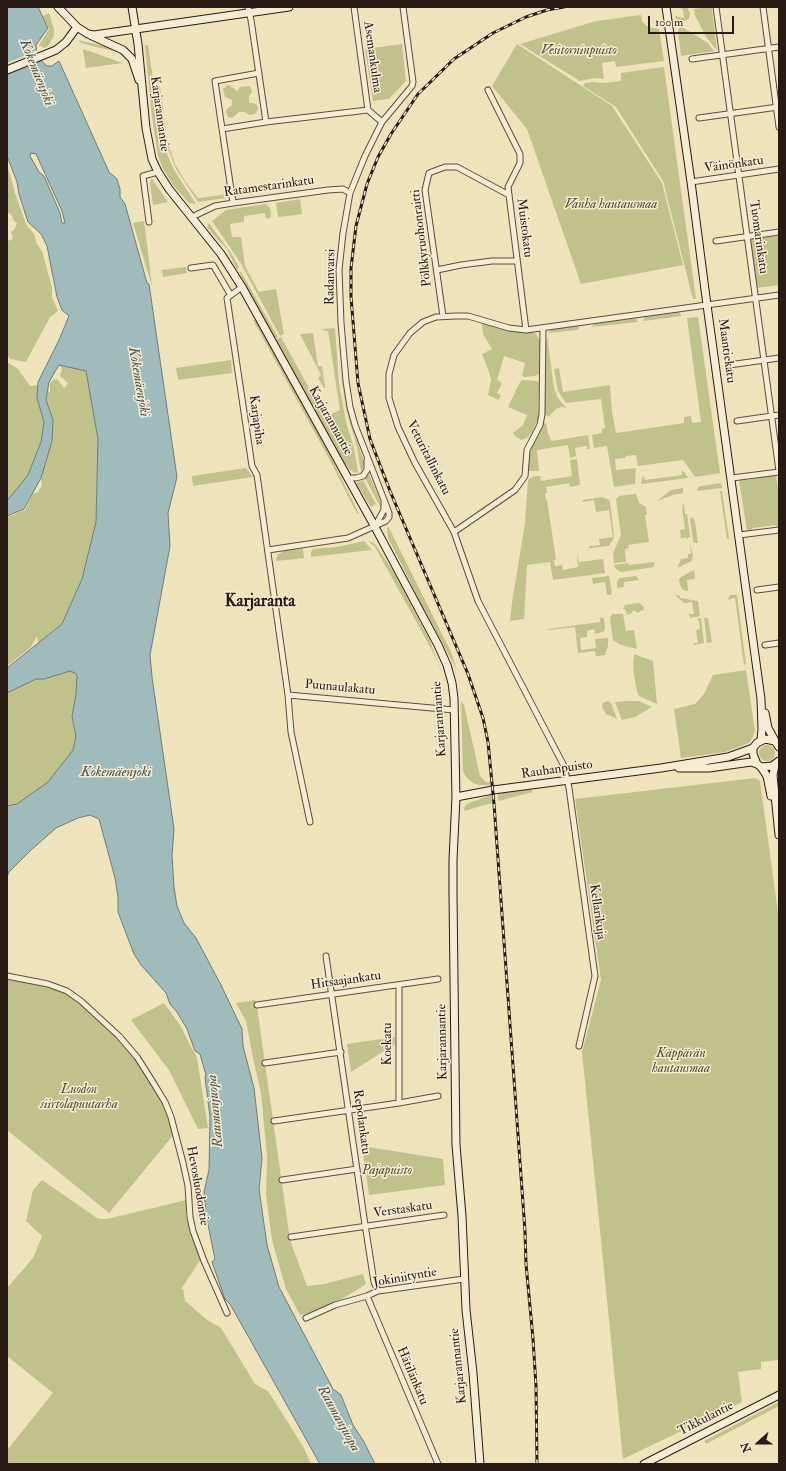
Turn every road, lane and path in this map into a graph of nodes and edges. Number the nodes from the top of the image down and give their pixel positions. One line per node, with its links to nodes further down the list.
1 (58, 7): 10 (main road)
2 (132, 7): 11 (main road, Karjarannantie)
3 (289, 7): 9 (main road)
4 (354, 7): 22 (street, Asemankulma)
5 (403, 7): 26 (street, Radanvarsi)
6 (666, 7): 32 (main road, Maantiekatu)
7 (716, 7): 15 (street, Tuomarinkatu)
8 (763, 7): 14 (street)
9 (249, 10): 11 (main road); 18 (street)
10 (77, 27): 12 (main road); 17 (main road)
11 (136, 29): 12 (main road); 20 (main road, Karjarannantie)
12 (88, 34): 20 (main road)
13 (779, 47): 14 (street)
14 (768, 49): 15 (street); 21 (street)
15 (723, 55): 16 (street); 23 (street, Tuomarinkatu)
16 (692, 59)
17 (7, 70)
18 (259, 73): 25 (street); 28 (street)
19 (488, 90): 34 (street, Muistokatu)
20 (143, 93): 30 (main road, Karjarannantie)
21 (778, 107): 23 (street); 27 (street)
22 (368, 110): 25 (street); 26 (street)
23 (731, 114): 24 (street); 31 (street, Tuomarinkatu)
24 (699, 118)
25 (266, 122): 28 (street)
26 (382, 122): 33 (street, Radanvarsi)
27 (779, 127)
28 (222, 129): 35 (street)
29 (779, 170): 31 (street, Väinönkatu)
30 (158, 172): 36 (main road, Karjarannantie); 37 (street)
31 (739, 175): 32 (street, Väinönkatu); 39 (street, Tuomarinkatu)
32 (691, 182): 48 (main road, Maantiekatu)
33 (350, 193): 35 (street, Ratamestarinkatu); 58 (street, Radanvarsi)
34 (509, 195): 41 (street, Muistokatu); 43 (street, Pölkkyruohonraitti)
35 (233, 203): 36 (street, Ratamestarinkatu)
36 (192, 217): 44 (main road, Karjarannantie)
37 (149, 222)
38 (779, 232): 39 (street)
39 (747, 236): 40 (street); 47 (street, Tuomarinkatu)
40 (716, 241)
41 (517, 261): 43 (street); 51 (street, Muistokatu)
42 (191, 268): 45 (street)
43 (437, 270): 49 (street, Pölkkyruohonraitti)
44 (242, 286): 45 (street); 60 (main road, Karjarannantie)
45 (230, 294): 66 (street, Karjapiha)
46 (779, 295): 47 (street, Veturitallinkatu)
47 (756, 298): 48 (street, Veturitallinkatu); 53 (street, Tuomarinkatu)
48 (707, 305): 50 (street, Veturitallinkatu); 61 (main road, Maantiekatu)
49 (443, 316): 51 (street, Veturitallinkatu); 64 (street, Veturitallinkatu)
50 (543, 328): 51 (street, Veturitallinkatu); 64 (street)
51 (526, 330)
52 (779, 358): 53 (street)
53 (764, 360): 54 (street); 56 (street, Tuomarinkatu)
54 (729, 365)
55 (779, 415): 56 (street)
56 (772, 416): 57 (street); 59 (street, Tuomarinkatu)
57 (738, 421)
58 (366, 455): 60 (street, Radanvarsi); 62 (street, Radanvarsi)
59 (779, 471): 61 (street)
60 (348, 478): 62 (main road, Karjarannantie)
61 (732, 478): 65 (main road, Maantiekatu)
62 (375, 527): 66 (street); 73 (main road, Karjarannantie)
63 (779, 530): 65 (street)
64 (454, 532): 80 (street, Veturitallinkatu)
65 (739, 535): 72 (main road, Maantiekatu)
66 (268, 550): 71 (street, Puunaulakatu)
67 (779, 587): 68 (street)
68 (757, 590)
69 (779, 643): 70 (street)
70 (765, 645)
71 (288, 695): 73 (street, Puunaulakatu); 83 (street)
72 (761, 699): 74 (main road, Maantiekatu); 75 (main road, Maantiekatu)
73 (454, 710): 81 (main road, Karjarannantie)
74 (761, 740): 75 (main road); 76 (main road)
75 (777, 744)
76 (753, 748): 78 (main road); 79 (main road, Rauhanpuisto)
77 (778, 762): 78 (main road, Rauhanpuisto); 82 (main road)
78 (759, 765): 79 (main road, Rauhanpuisto); 82 (main road)
79 (661, 768): 80 (main road, Rauhanpuisto)
80 (567, 780): 81 (main road, Rauhanpuisto); 91 (street, Kellarikuja)
81 (456, 797): 103 (main road, Karjarannantie)
82 (777, 821): 84 (main road)
83 (310, 822)
84 (779, 835)
85 (326, 956): 89 (street, Repolankatu)
86 (7, 976): 106 (street, Hevosluodontie)
87 (438, 979): 88 (street, Hitsaajankatu)
88 (399, 984): 89 (street, Hitsaajankatu); 95 (street, Koekatu)
89 (332, 994): 90 (street, Hitsaajankatu); 92 (street, Repolankatu)
90 (257, 1005)
91 (579, 1046)
92 (341, 1052): 93 (street); 96 (street, Repolankatu)
93 (264, 1063)
94 (438, 1096): 95 (street)
95 (399, 1103): 96 (street)
96 (349, 1110): 97 (street); 98 (street, Repolankatu)
97 (274, 1121)
98 (357, 1169): 99 (street); 101 (street, Repolankatu)
99 (282, 1180)
100 (444, 1215): 101 (street, Verstaskatu)
101 (365, 1227): 102 (street, Verstaskatu); 104 (street, Repolankatu)
102 (291, 1237)
103 (464, 1279): 104 (street, Jokiniityntie); 110 (main road, Karjarannantie)
104 (378, 1291): 105 (street, Jokiniityntie)
105 (367, 1296): 107 (street, Jokiniityntie); 109 (street, Hätilänkatu)
106 (227, 1313)
107 (306, 1318)
108 (779, 1395): 111 (main road, Tikkulantie)
109 (438, 1464)
110 (480, 1464)
111 (644, 1464)

